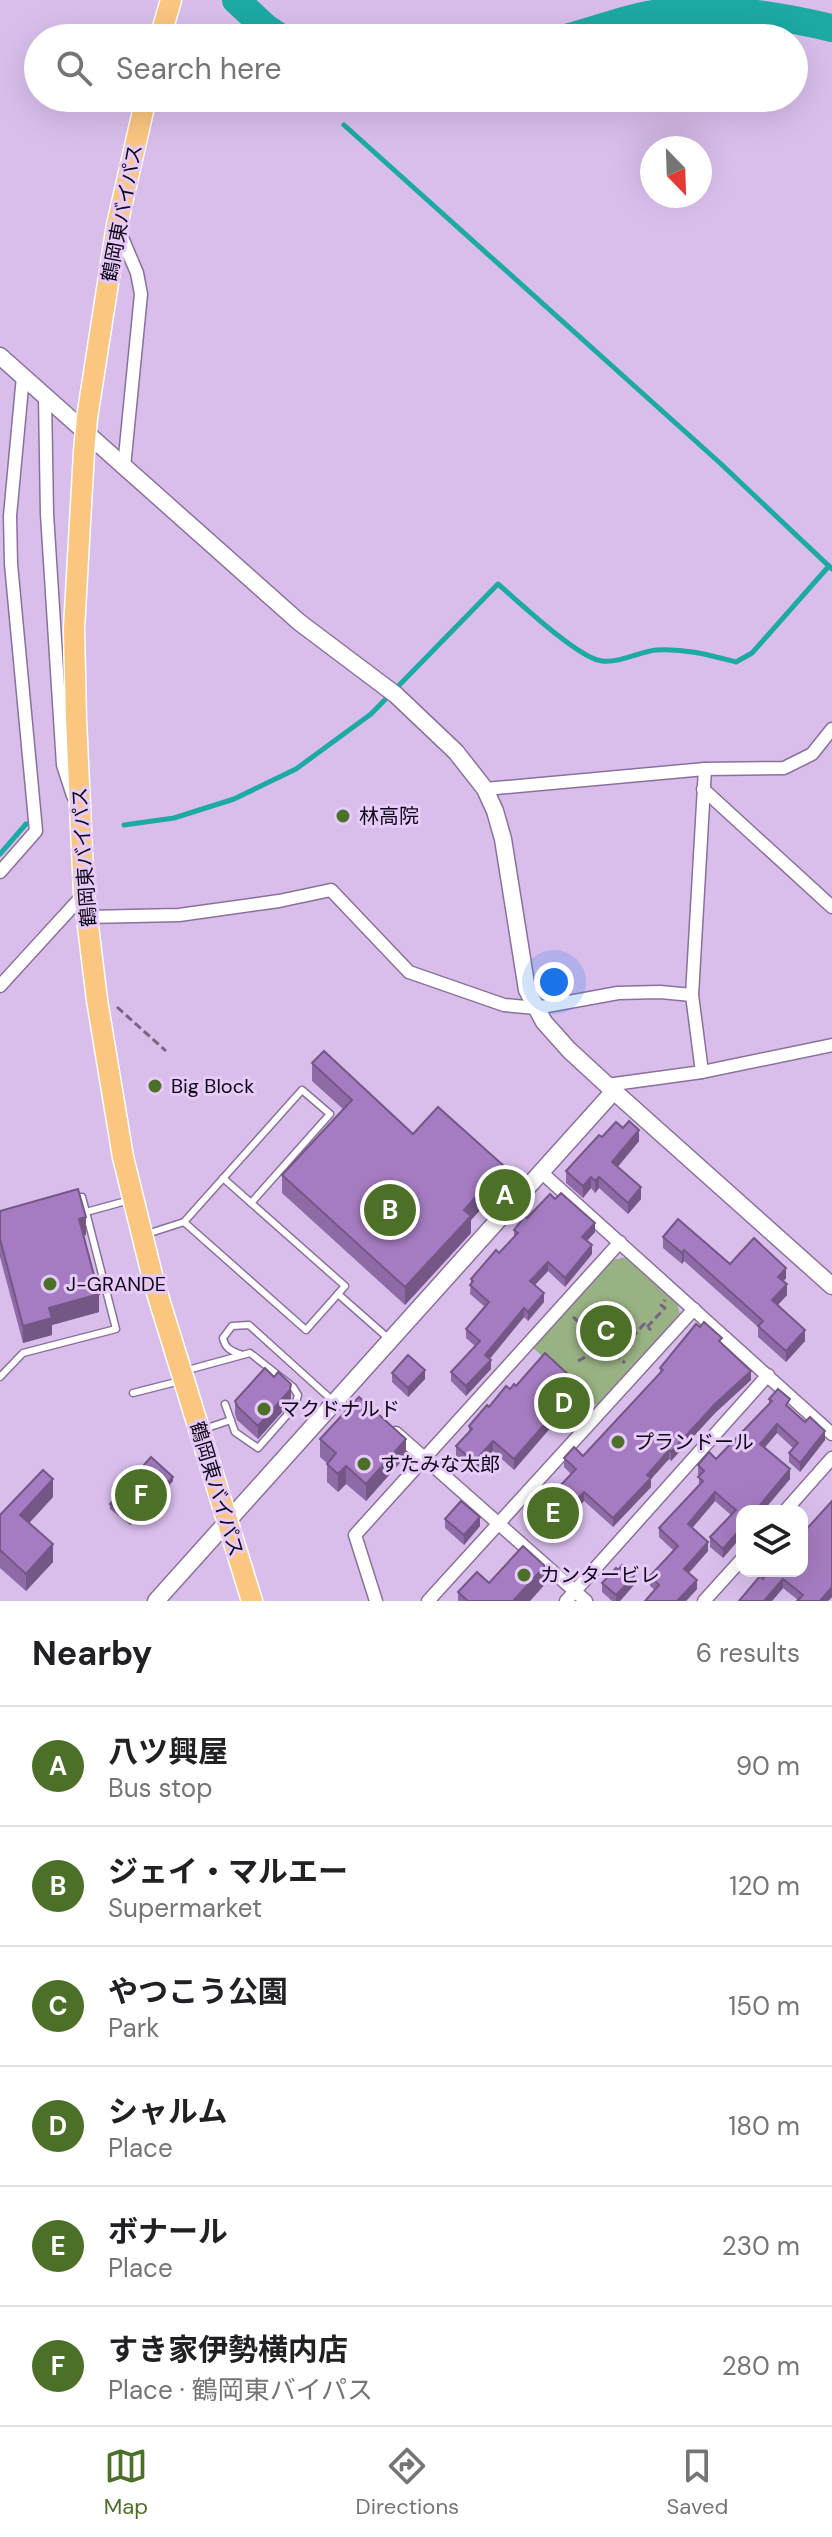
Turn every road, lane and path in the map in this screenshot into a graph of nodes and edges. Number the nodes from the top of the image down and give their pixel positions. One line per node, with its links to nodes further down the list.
1 (171, 0): 2 (highway)
2 (164, 24)
3 (143, 112): 4 (highway, 鶴岡東バイパス)
4 (117, 225): 8 (street); 13 (highway, 鶴岡東バイパス, bridge)
5 (0, 356): 6 (street)
6 (23, 376): 7 (street); 14 (street)
7 (45, 397): 8 (street); 13 (street)
8 (124, 467): 11 (street)
9 (832, 729): 10 (street)
10 (705, 769): 11 (street); 12 (street)
11 (485, 789): 21 (street)
12 (703, 789): 16 (street); 19 (street)
13 (79, 815): 15 (highway, 鶴岡東バイパス)
14 (0, 872)
15 (84, 893): 17 (highway, 鶴岡東バイパス); 18 (street)
16 (832, 907)
17 (87, 917): 21 (street); 29 (highway, 鶴岡東バイパス)
18 (0, 986)
19 (692, 995): 21 (street); 24 (street)
20 (117, 1007): 23 (path)
21 (536, 1008): 25 (street)
22 (832, 1045): 24 (street)
23 (166, 1051)
24 (702, 1072): 25 (street)
25 (610, 1088): 26 (street); 35 (street)
26 (541, 1172): 34 (street); 40 (street)
27 (223, 1178): 30 (lane); 30 (lane); 32 (lane)
28 (71, 1199): 31 (lane)
29 (133, 1199): 31 (lane); 33 (highway, 鶴岡東バイパス)
30 (251, 1203): 36 (lane)
31 (86, 1212): 48 (lane)
32 (184, 1222): 33 (lane); 36 (lane)
33 (143, 1236): 47 (highway, 鶴岡東バイパス)
34 (620, 1242): 38 (street); 56 (street)
35 (832, 1286)
36 (338, 1294): 40 (lane)
37 (670, 1296): 43 (path)
38 (694, 1309): 46 (street); 60 (street)
39 (565, 1310): 41 (path)
40 (390, 1340): 50 (street)
41 (603, 1345): 43 (path); 44 (path)
42 (241, 1354): 47 (lane); 50 (lane); 52 (lane)
43 (616, 1356): 45 (path)
44 (578, 1361)
45 (631, 1369)
46 (768, 1375): 55 (street); 62 (street)
47 (182, 1376): 49 (lane); 54 (highway, 鶴岡東バイパス)
48 (0, 1377)
49 (133, 1393)
50 (335, 1403): 59 (street)
51 (225, 1404): 52 (lane)
52 (231, 1420): 54 (lane)
53 (391, 1428): 56 (street)
54 (199, 1430): 59 (highway, 鶴岡東バイパス)
55 (832, 1434)
56 (423, 1458): 60 (street); 65 (street)
57 (832, 1458): 58 (street)
58 (790, 1505)
59 (228, 1523): 63 (street); 64 (highway, 鶴岡東バイパス)
60 (498, 1523): 62 (street); 66 (street)
61 (736, 1566): 68 (street)
62 (570, 1596): 67 (street)
63 (156, 1601)
64 (252, 1601)
65 (376, 1601)
66 (428, 1601)
67 (586, 1601)
68 (704, 1601)

